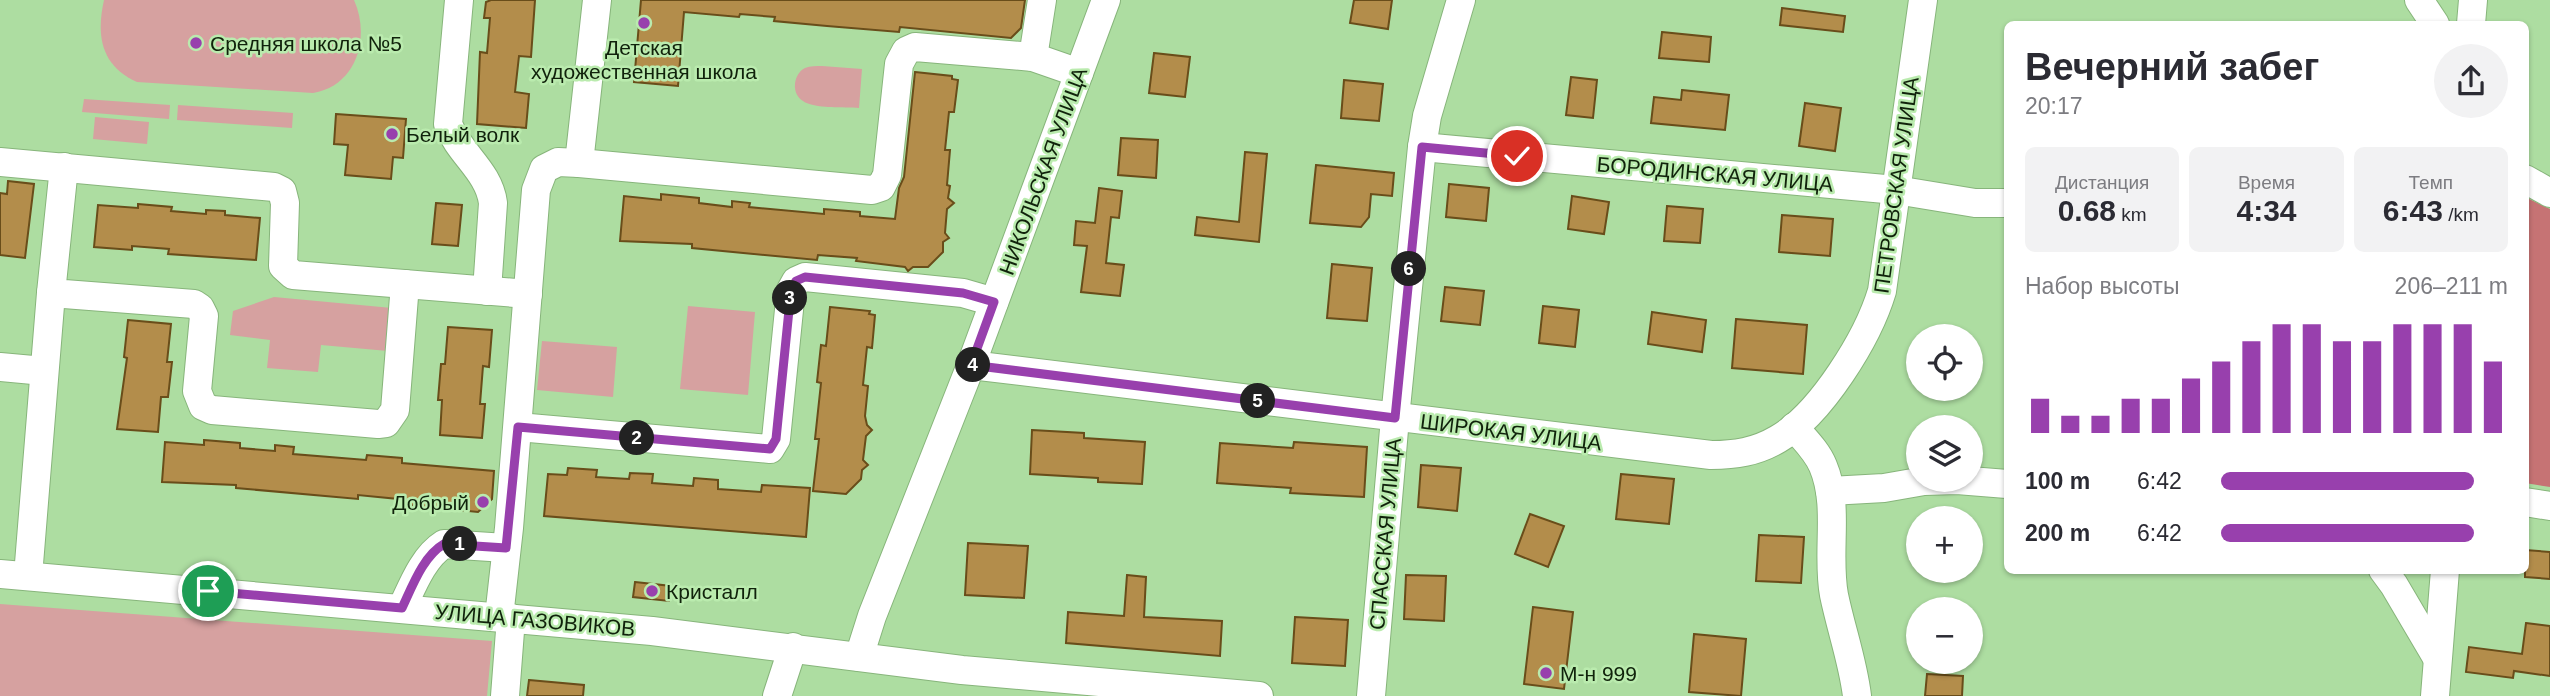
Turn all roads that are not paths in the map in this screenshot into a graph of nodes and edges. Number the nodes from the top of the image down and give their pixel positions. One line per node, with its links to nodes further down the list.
1 (459, 0): 22 (street)
2 (597, 0): 15 (street)
3 (1042, 0): 11 (street)
4 (1106, 0): 12 (street, НИКОЛЬСКАЯ УЛИЦА)
5 (1461, 0): 13 (street, СПАССКАЯ УЛИЦА)
6 (1923, 0): 18 (street, ПЕТРОВСКАЯ УЛИЦА)
7 (2418, 0): 9 (street)
8 (2473, 0): 10 (street)
9 (2433, 21)
10 (2471, 21)
11 (1033, 57): 12 (street); 15 (street)
12 (1079, 72): 25 (street, НИКОЛЬСКАЯ УЛИЦА)
13 (1422, 147): 18 (street, БОРОДИНСКАЯ УЛИЦА); 29 (street, СПАССКАЯ УЛИЦА)
14 (0, 162): 16 (street)
15 (579, 163): 24 (street)
16 (64, 167): 21 (street); 23 (street)
17 (2529, 182): 19 (street)
18 (1896, 190): 20 (street, БОРОДИНСКАЯ УЛИЦА); 31 (street, ПЕТРОВСКАЯ УЛИЦА)
19 (2550, 193)
20 (2004, 203)
21 (405, 284): 22 (street); 23 (street)
22 (486, 291): 24 (street)
23 (51, 293): 28 (street)
24 (528, 294): 30 (street)
25 (994, 302): 26 (street, НИКОЛЬСКАЯ УЛИЦА); 30 (street)
26 (971, 365): 29 (street, ШИРОКАЯ УЛИЦА); 44 (street, НИКОЛЬСКАЯ УЛИЦА)
27 (0, 367): 28 (street)
28 (44, 371): 40 (street)
29 (1395, 418): 31 (street, ШИРОКАЯ УЛИЦА); 50 (street, СПАССКАЯ УЛИЦА)
30 (518, 427): 36 (street)
31 (1794, 427): 33 (street)
32 (2004, 484): 33 (street)
33 (1830, 491): 51 (street)
34 (2529, 503): 35 (street)
35 (2550, 506)
36 (506, 548): 41 (street); 42 (street)
37 (0, 574): 40 (street, УЛИЦА ГАЗОВИКОВ)
38 (2385, 574): 45 (street)
39 (2445, 574): 45 (street)
40 (28, 576): 41 (street, УЛИЦА ГАЗОВИКОВ)
41 (402, 608): 42 (street, УЛИЦА ГАЗОВИКОВ)
42 (505, 617): 43 (street, УЛИЦА ГАЗОВИКОВ); 47 (street)
43 (793, 648): 44 (street, УЛИЦА ГАЗОВИКОВ); 48 (street)
44 (859, 657): 46 (street, УЛИЦА ГАЗОВИКОВ)
45 (2437, 658): 52 (street)
46 (1089, 689): 49 (street, УЛИЦА ГАЗОВИКОВ)
47 (505, 696)
48 (777, 696)
49 (1259, 696)
50 (1371, 696)
51 (1857, 696)
52 (2435, 696)

